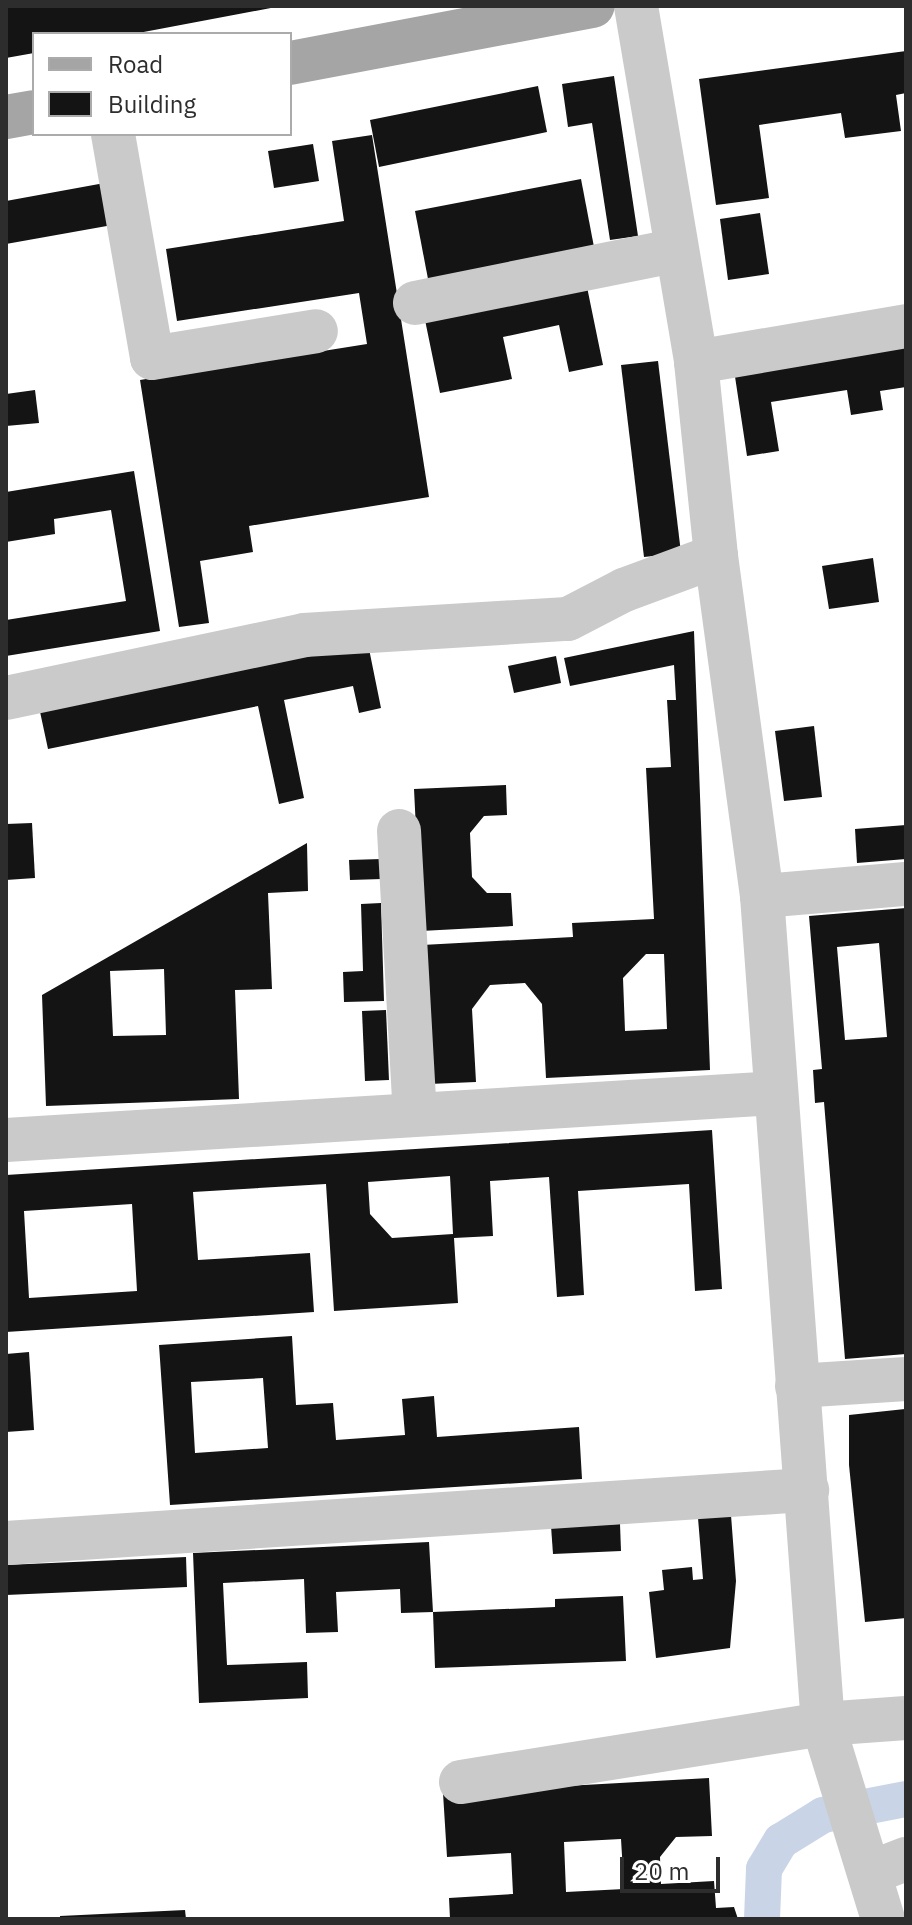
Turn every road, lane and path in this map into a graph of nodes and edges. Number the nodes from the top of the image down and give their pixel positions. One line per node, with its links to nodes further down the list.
1 (593, 6): 3 (main road)
2 (636, 6): 7 (street)
3 (292, 63)
4 (32, 112): 5 (main road)
5 (6, 117)
6 (113, 136): 10 (street)
7 (674, 251): 8 (street); 11 (street)
8 (415, 303)
9 (906, 326): 11 (street)
10 (316, 331)
11 (696, 362): 12 (street)
12 (716, 556): 13 (street); 16 (street)
13 (6, 698)
14 (399, 831): 18 (street)
15 (906, 884): 16 (street)
16 (762, 896): 17 (street)
17 (776, 1093): 18 (street); 21 (street)
18 (415, 1114): 19 (street)
19 (6, 1140)
20 (906, 1379): 21 (street)
21 (797, 1386): 22 (street)
22 (807, 1490): 23 (street); 25 (street)
23 (6, 1543)
24 (906, 1718): 25 (street)
25 (827, 1739): 26 (street); 27 (street)
26 (461, 1782)
27 (889, 1866): 28 (street)
28 (883, 1919)

